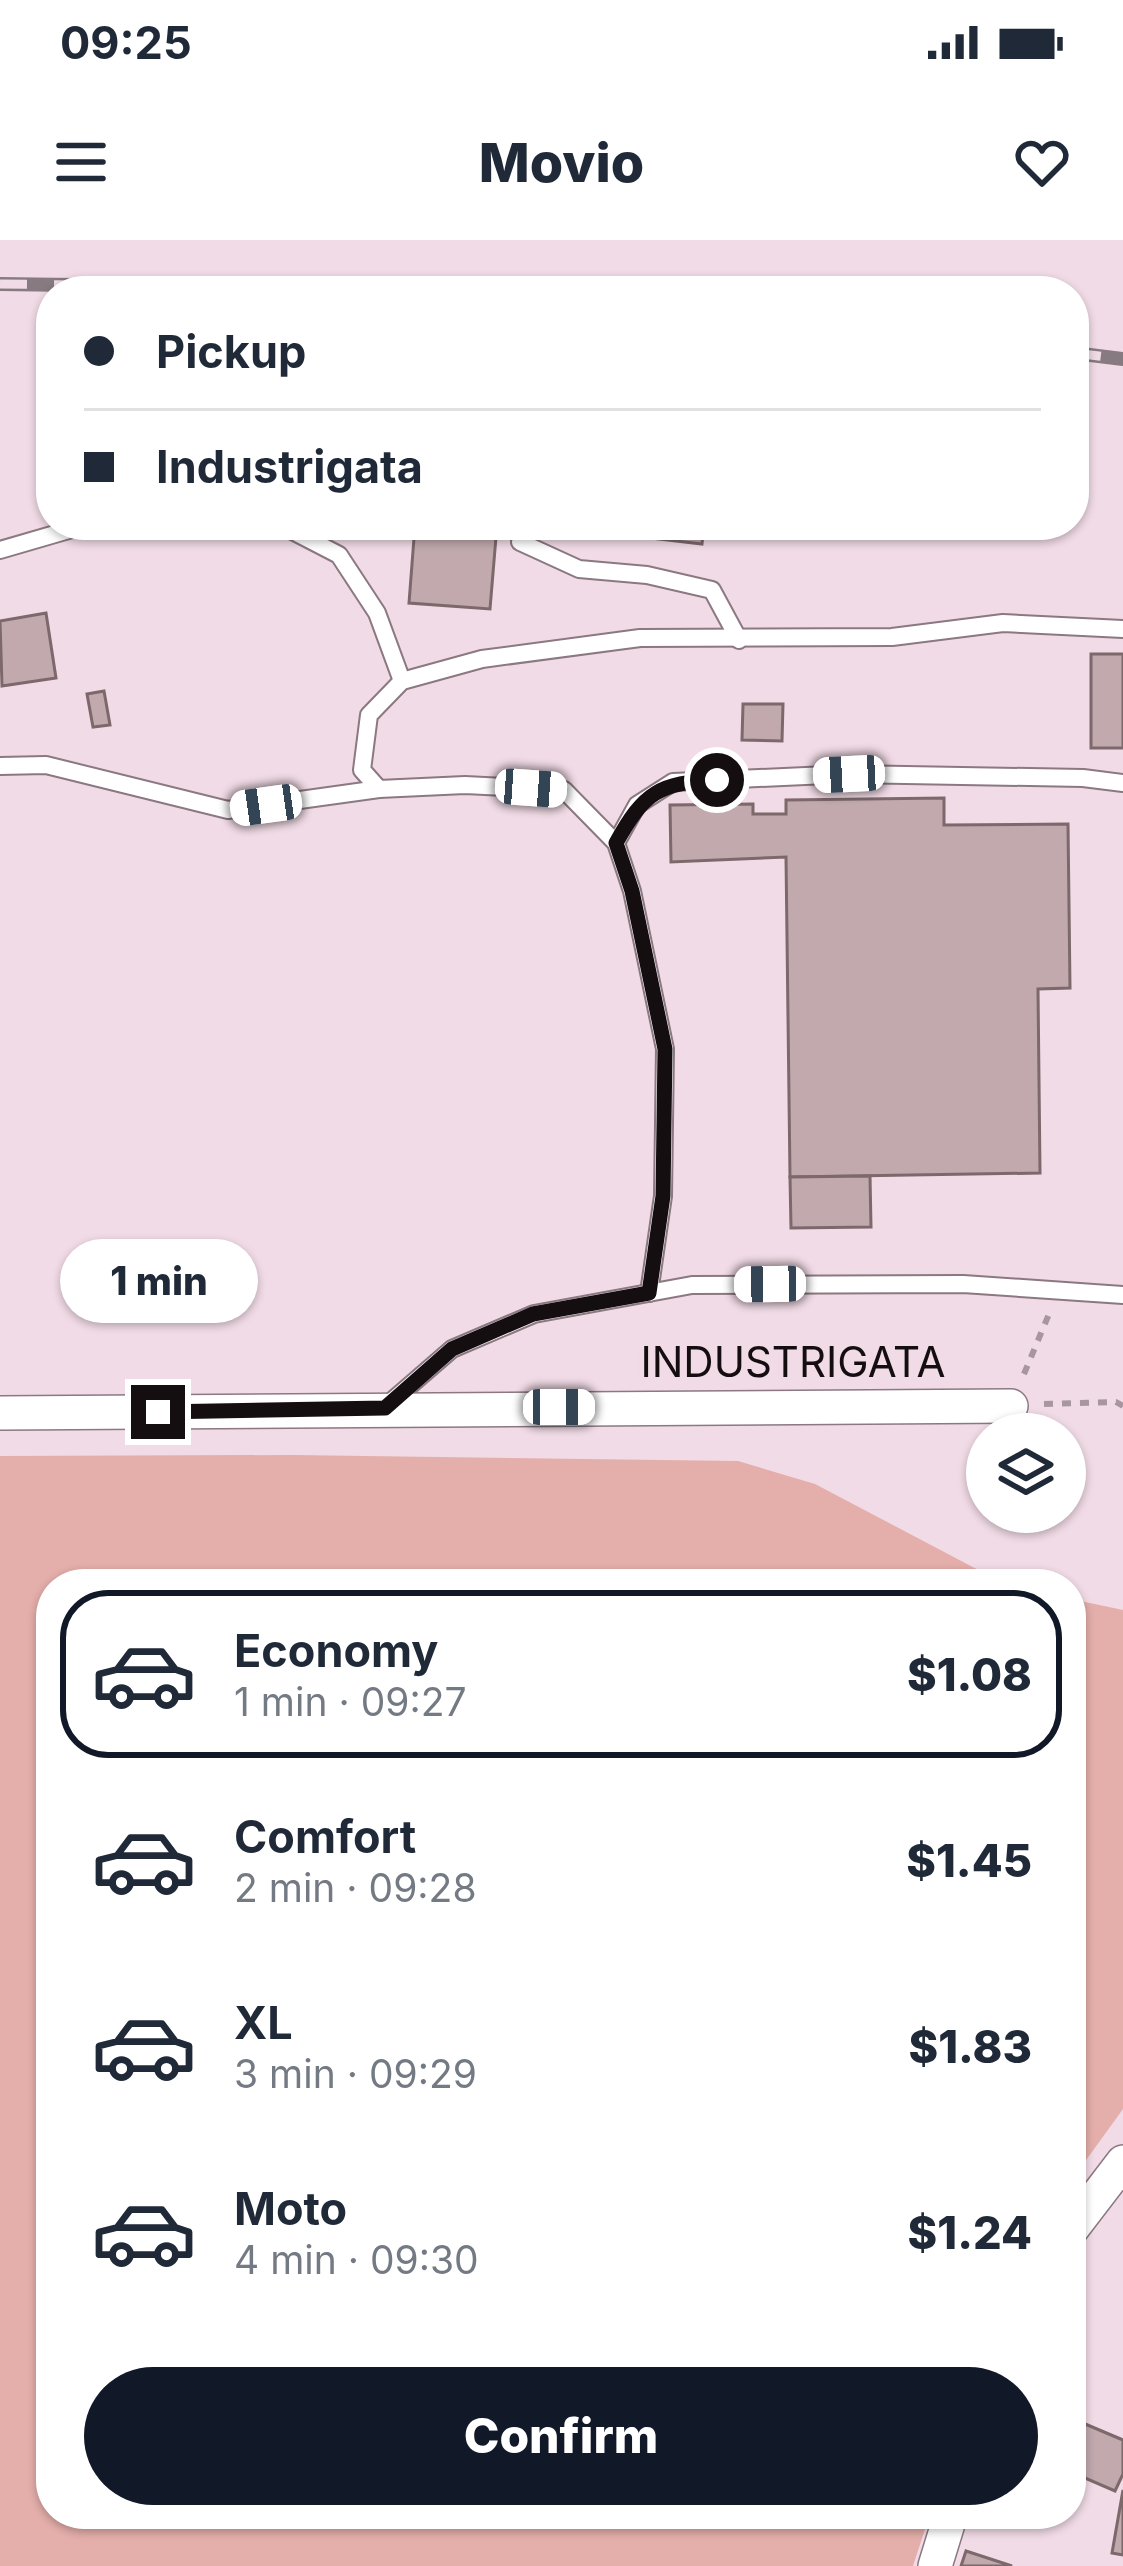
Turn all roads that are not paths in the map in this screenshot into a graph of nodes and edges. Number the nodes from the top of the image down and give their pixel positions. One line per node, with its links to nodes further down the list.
1 (36, 540): 4 (lane)
2 (310, 540): 7 (lane)
3 (520, 542): 6 (lane)
4 (0, 550)
5 (1123, 629): 6 (lane)
6 (740, 640): 7 (lane)
7 (402, 681): 10 (lane)
8 (0, 766): 10 (lane)
9 (1123, 783): 11 (lane)
10 (379, 788): 11 (lane)
11 (616, 843): 12 (lane)
12 (649, 1293): 13 (lane); 15 (lane)
13 (1123, 1295)
14 (1011, 1406): 15 (street, INDUSTRIGATA)
15 (385, 1408): 16 (street, INDUSTRIGATA)
16 (0, 1412)
17 (1123, 2162): 18 (street)
18 (1086, 2210)
19 (946, 2529): 20 (street)
20 (935, 2566)

